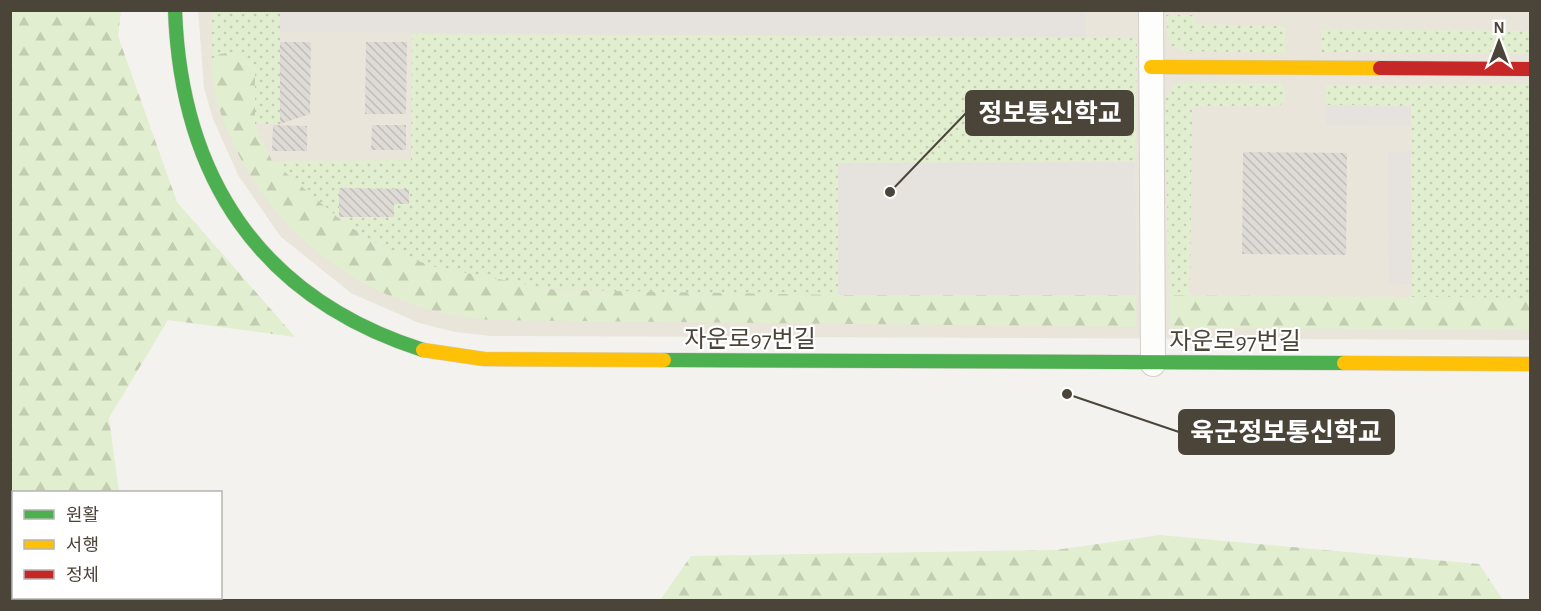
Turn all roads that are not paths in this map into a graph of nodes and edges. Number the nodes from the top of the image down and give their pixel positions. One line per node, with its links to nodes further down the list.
1 (175, 10): 5 (street, 자운로97번길)
2 (1151, 10): 3 (street)
3 (1151, 67): 4 (street); 5 (street)
4 (1530, 69)
5 (1153, 364): 6 (street, 자운로97번길)
6 (1530, 364)

